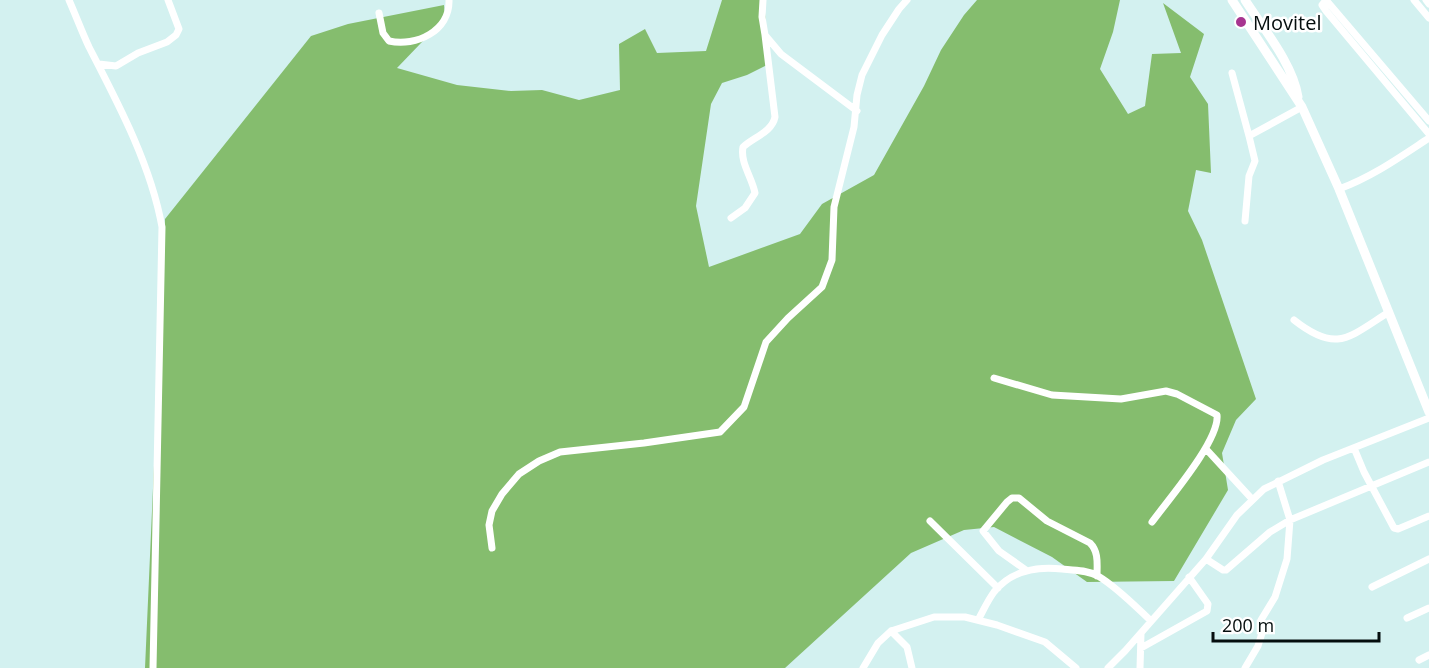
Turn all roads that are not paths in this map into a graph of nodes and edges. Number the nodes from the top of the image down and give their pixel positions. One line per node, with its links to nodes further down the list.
1 (69, 0): 16 (street)
2 (168, 0): 16 (street)
3 (450, 0): 12 (street)
4 (763, 0): 15 (street)
5 (908, 0): 19 (street)
6 (1232, 0): 13 (main road)
7 (1245, 0): 13 (main road)
8 (1326, 0): 20 (street); 22 (street)
9 (1413, 0): 14 (street)
10 (1426, 0): 11 (street)
11 (1429, 4)
12 (379, 13)
13 (1248, 14): 18 (main road)
14 (1429, 18)
15 (765, 35): 19 (street); 24 (street)
16 (99, 64): 58 (street)
17 (1232, 73): 21 (street)
18 (1300, 103): 21 (street); 23 (main road)
19 (857, 111): 41 (street)
20 (1429, 121)
21 (1249, 136): 25 (street)
22 (1429, 136): 23 (street)
23 (1339, 189): 26 (main road)
24 (731, 218)
25 (1245, 221)
26 (1389, 312): 27 (street); 29 (main road)
27 (1294, 320)
28 (994, 378): 32 (street)
29 (1429, 412)
30 (1429, 418): 31 (street)
31 (1354, 448): 34 (street); 35 (street)
32 (1206, 449): 36 (street); 40 (street)
33 (1429, 462): 35 (street)
34 (1278, 481): 36 (street); 38 (street)
35 (1373, 484): 37 (street); 38 (street)
36 (1252, 499): 42 (street)
37 (1429, 516)
38 (1290, 520): 42 (street); 64 (street)
39 (930, 521): 48 (street)
40 (1152, 522)
41 (492, 548)
42 (1206, 559): 46 (street)
43 (1429, 559): 47 (street)
44 (1026, 570): 45 (street); 45 (street); 48 (street)
45 (1097, 576): 52 (street)
46 (1189, 577): 52 (street); 55 (street)
47 (1372, 587)
48 (998, 588): 51 (street)
49 (1429, 608): 50 (street)
50 (1407, 618)
51 (978, 620): 53 (street); 61 (street)
52 (1151, 621): 54 (street)
53 (891, 631): 59 (street); 60 (street)
54 (1141, 634): 55 (street); 62 (street)
55 (1141, 648): 63 (street)
56 (1429, 656): 57 (street)
57 (1419, 660)
58 (153, 668)
59 (863, 668)
60 (912, 668)
61 (1076, 668)
62 (1108, 668)
63 (1140, 668)
64 (1245, 668)

